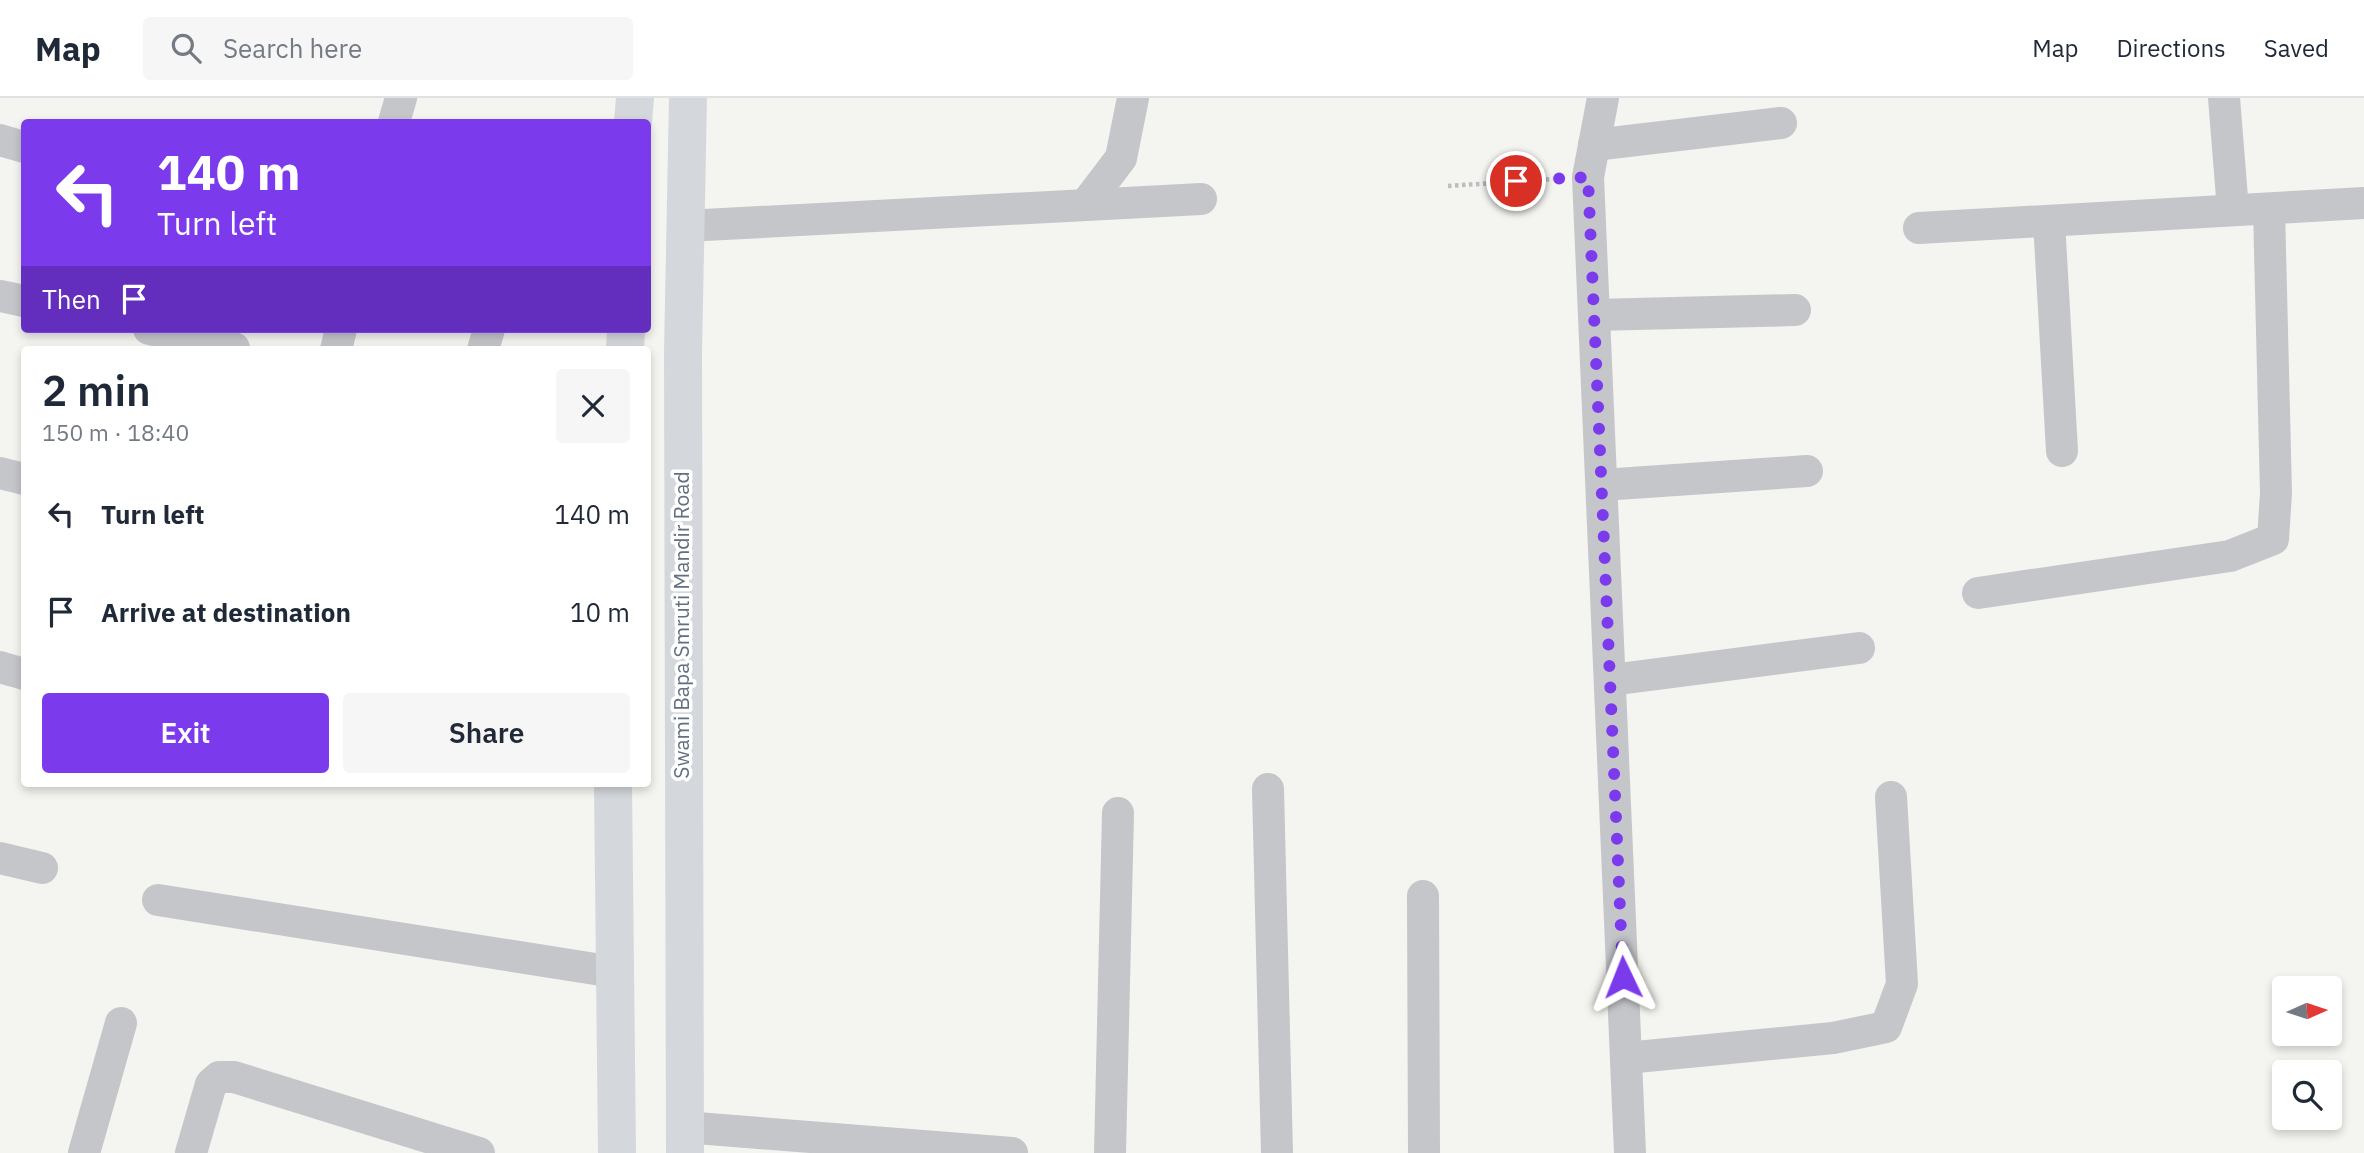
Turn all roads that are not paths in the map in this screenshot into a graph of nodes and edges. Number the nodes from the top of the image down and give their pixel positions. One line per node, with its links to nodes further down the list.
1 (401, 98): 7 (street)
2 (635, 98): 8 (street)
3 (688, 98): 19 (street, Swami Bapa Smruti Mandir Road)
4 (1133, 98): 15 (street)
5 (1603, 98): 11 (street)
6 (2224, 98): 17 (street)
7 (395, 119)
8 (634, 119)
9 (1781, 123): 11 (street)
10 (0, 140): 12 (street)
11 (1594, 145): 24 (street)
12 (21, 146)
13 (1201, 199): 15 (street)
14 (2364, 203): 16 (street)
15 (1086, 204): 19 (street)
16 (2269, 208): 17 (street); 32 (street)
17 (2233, 210): 18 (street)
18 (2049, 221): 20 (street); 27 (street)
19 (685, 226): 48 (street, Swami Bapa Smruti Mandir Road)
20 (1919, 228)
21 (0, 296): 22 (street)
22 (21, 300)
23 (1795, 310): 24 (street)
24 (1595, 316): 31 (street)
25 (167, 333): 26 (street)
26 (225, 346)
27 (2062, 451)
28 (1807, 471): 31 (street)
29 (0, 473): 30 (street)
30 (21, 478)
31 (1602, 485): 36 (street)
32 (1978, 593)
33 (1859, 648): 36 (street)
34 (0, 667): 35 (street)
35 (21, 673)
36 (1611, 680): 47 (street)
37 (612, 787): 45 (street)
38 (1268, 789): 56 (street)
39 (1891, 797): 47 (street)
40 (1118, 813): 55 (street)
41 (0, 858): 42 (street)
42 (42, 868)
43 (1423, 896): 57 (street)
44 (158, 900): 45 (street)
45 (614, 972): 53 (street)
46 (121, 1023): 50 (street)
47 (1626, 1058): 58 (street)
48 (685, 1140): 49 (street)
49 (837, 1146): 54 (street)
50 (85, 1153)
51 (191, 1153): 52 (street)
52 (480, 1153)
53 (617, 1153)
54 (1013, 1153)
55 (1110, 1153)
56 (1278, 1153)
57 (1424, 1153)
58 (1630, 1153)

